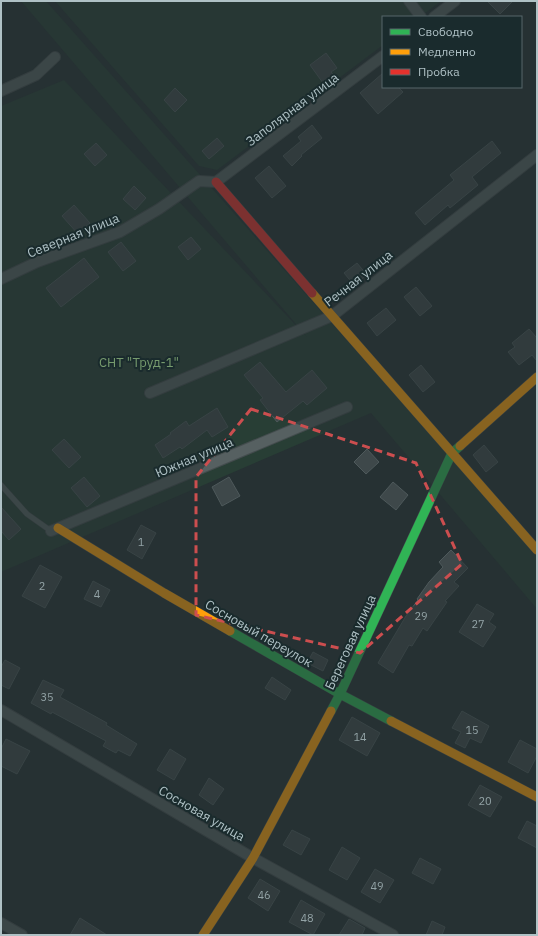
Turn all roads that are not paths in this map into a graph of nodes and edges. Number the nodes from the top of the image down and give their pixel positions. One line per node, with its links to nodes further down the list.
1 (409, 1): 3 (street)
2 (455, 1): 4 (street)
3 (421, 16)
4 (435, 16)
5 (55, 57): 7 (street)
6 (382, 57): 9 (street, Заполярная улица)
7 (1, 91)
8 (537, 155): 11 (street, Речная улица)
9 (216, 182): 10 (street, Северная улица); 11 (street)
10 (1, 279)
11 (332, 316): 13 (street, Речная улица); 15 (street)
12 (537, 377): 15 (street, Береговая улица)
13 (150, 393)
14 (347, 407): 17 (street, Южная улица)
15 (452, 453): 18 (street); 19 (street, Береговая улица)
16 (1, 485): 17 (lane)
17 (54, 530): 19 (street, Сосновый переулок)
18 (537, 550)
19 (340, 694): 21 (street, Сосновый переулок); 22 (street, Береговая улица)
20 (1, 710): 22 (street, Сосновая улица)
21 (537, 796)
22 (253, 858): 25 (street, Береговая улица); 26 (street, Сосновая улица)
23 (1, 923): 24 (street)
24 (22, 935)
25 (203, 935)
26 (393, 935)

